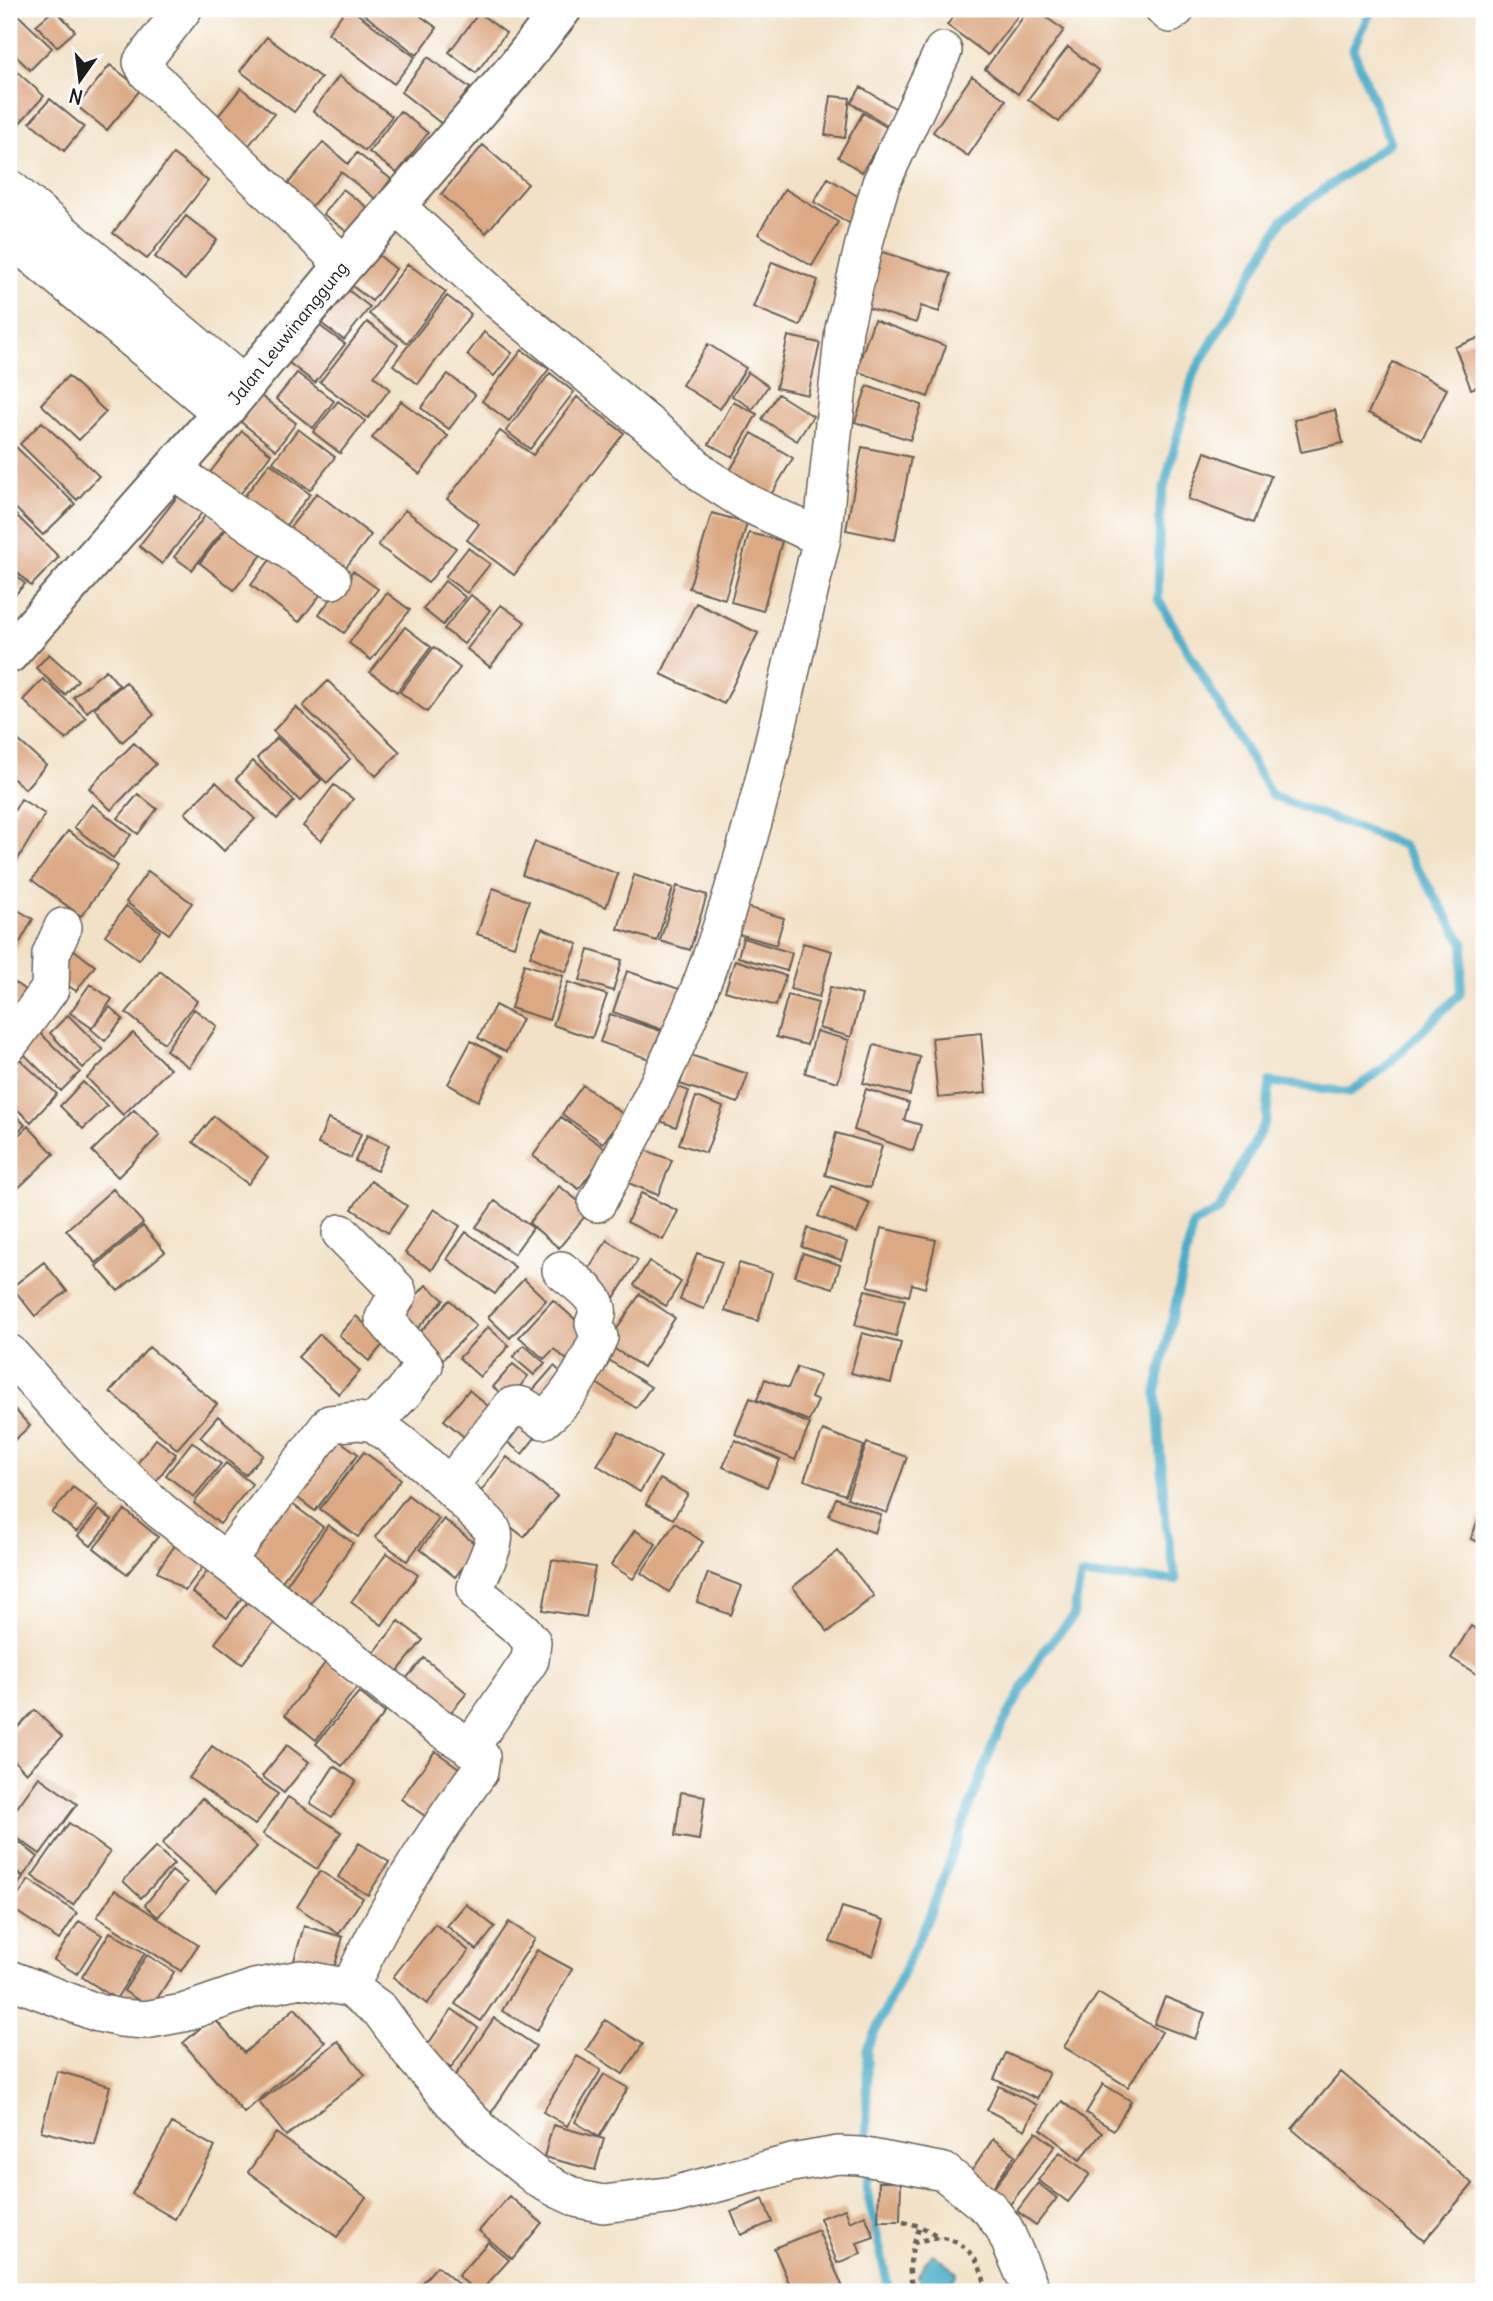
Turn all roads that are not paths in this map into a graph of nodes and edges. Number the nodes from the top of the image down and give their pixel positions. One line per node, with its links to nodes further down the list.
1 (183, 9): 9 (street)
2 (562, 9): 7 (main road, Jalan Leuwinanggung)
3 (1164, 9): 4 (street)
4 (1176, 9)
5 (943, 51): 12 (street)
6 (9, 188): 10 (street)
7 (395, 205): 9 (main road, Jalan Leuwinanggung); 12 (street)
8 (9, 236): 10 (street)
9 (344, 265): 10 (main road, Jalan Leuwinanggung)
10 (233, 400): 11 (main road, Jalan Leuwinanggung)
11 (173, 470): 13 (street); 14 (main road, Jalan Leuwinanggung)
12 (822, 538): 17 (street)
13 (332, 580)
14 (9, 654)
15 (63, 927): 16 (street)
16 (9, 1044)
17 (597, 1203)
18 (341, 1233): 21 (street)
19 (561, 1270): 22 (street)
20 (9, 1353): 23 (street)
21 (374, 1423): 22 (street); 23 (street)
22 (450, 1485): 24 (street)
23 (226, 1561): 24 (street)
24 (470, 1748): 26 (street)
25 (9, 1979): 26 (street)
26 (350, 1988): 27 (street)
27 (1032, 2292)

